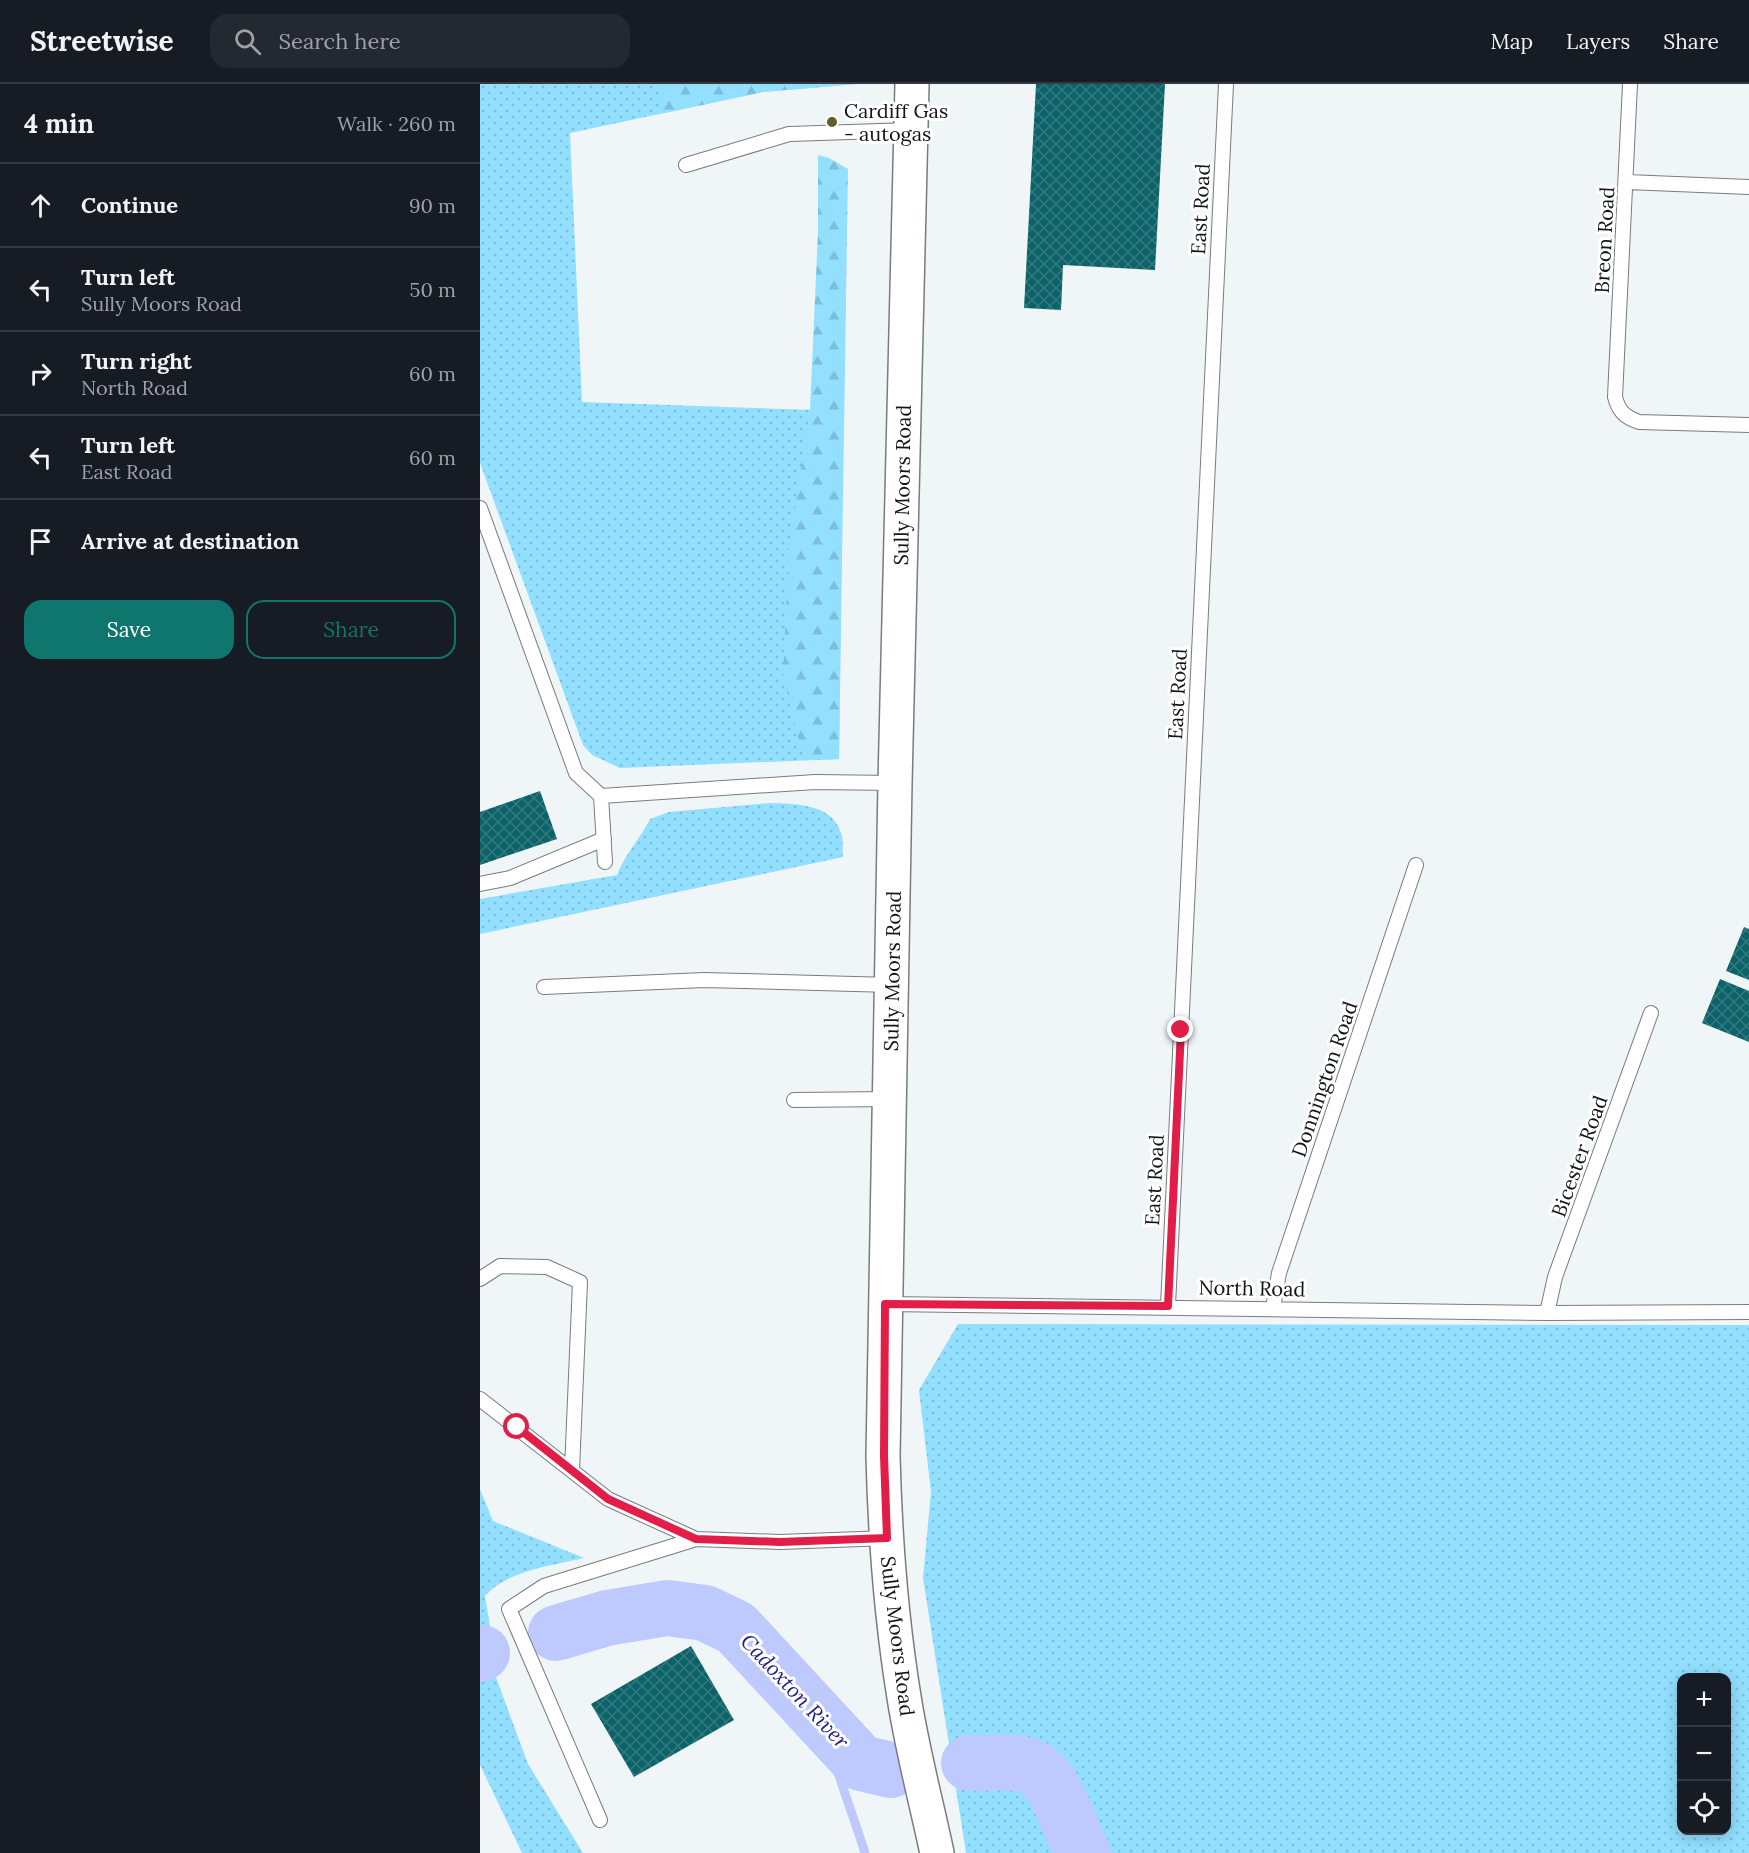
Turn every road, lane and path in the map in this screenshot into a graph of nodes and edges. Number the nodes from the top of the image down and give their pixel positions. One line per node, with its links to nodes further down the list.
1 (912, 84): 4 (main road, Sully Moors Road)
2 (1226, 84): 23 (lane, East Road)
3 (1630, 84): 6 (lane, Breon Road)
4 (911, 130): 5 (lane); 10 (main road, Sully Moors Road)
5 (686, 165)
6 (1627, 182): 7 (lane); 8 (lane, Breon Road)
7 (1749, 187)
8 (1749, 425)
9 (480, 508): 11 (lane)
10 (895, 783): 11 (lane); 16 (main road, Sully Moors Road)
11 (601, 796): 12 (lane)
12 (604, 839): 13 (lane); 15 (lane)
13 (605, 862)
14 (1416, 864): 24 (lane, Donnington Road)
15 (480, 884)
16 (892, 985): 17 (lane); 19 (main road, Sully Moors Road)
17 (544, 987)
18 (1651, 1013): 26 (lane, Bicester Road)
19 (890, 1099): 20 (lane); 22 (main road, Sully Moors Road)
20 (795, 1100)
21 (480, 1279): 28 (lane)
22 (885, 1304): 23 (lane, North Road); 29 (main road, Sully Moors Road)
23 (1168, 1306): 24 (lane, North Road)
24 (1273, 1308): 26 (lane, North Road)
25 (1749, 1312): 26 (lane, North Road)
26 (1547, 1313)
27 (480, 1399): 28 (lane)
28 (572, 1470): 30 (lane)
29 (887, 1538): 30 (lane); 32 (main road, Sully Moors Road)
30 (696, 1539): 31 (lane)
31 (600, 1820)
32 (937, 1853)

